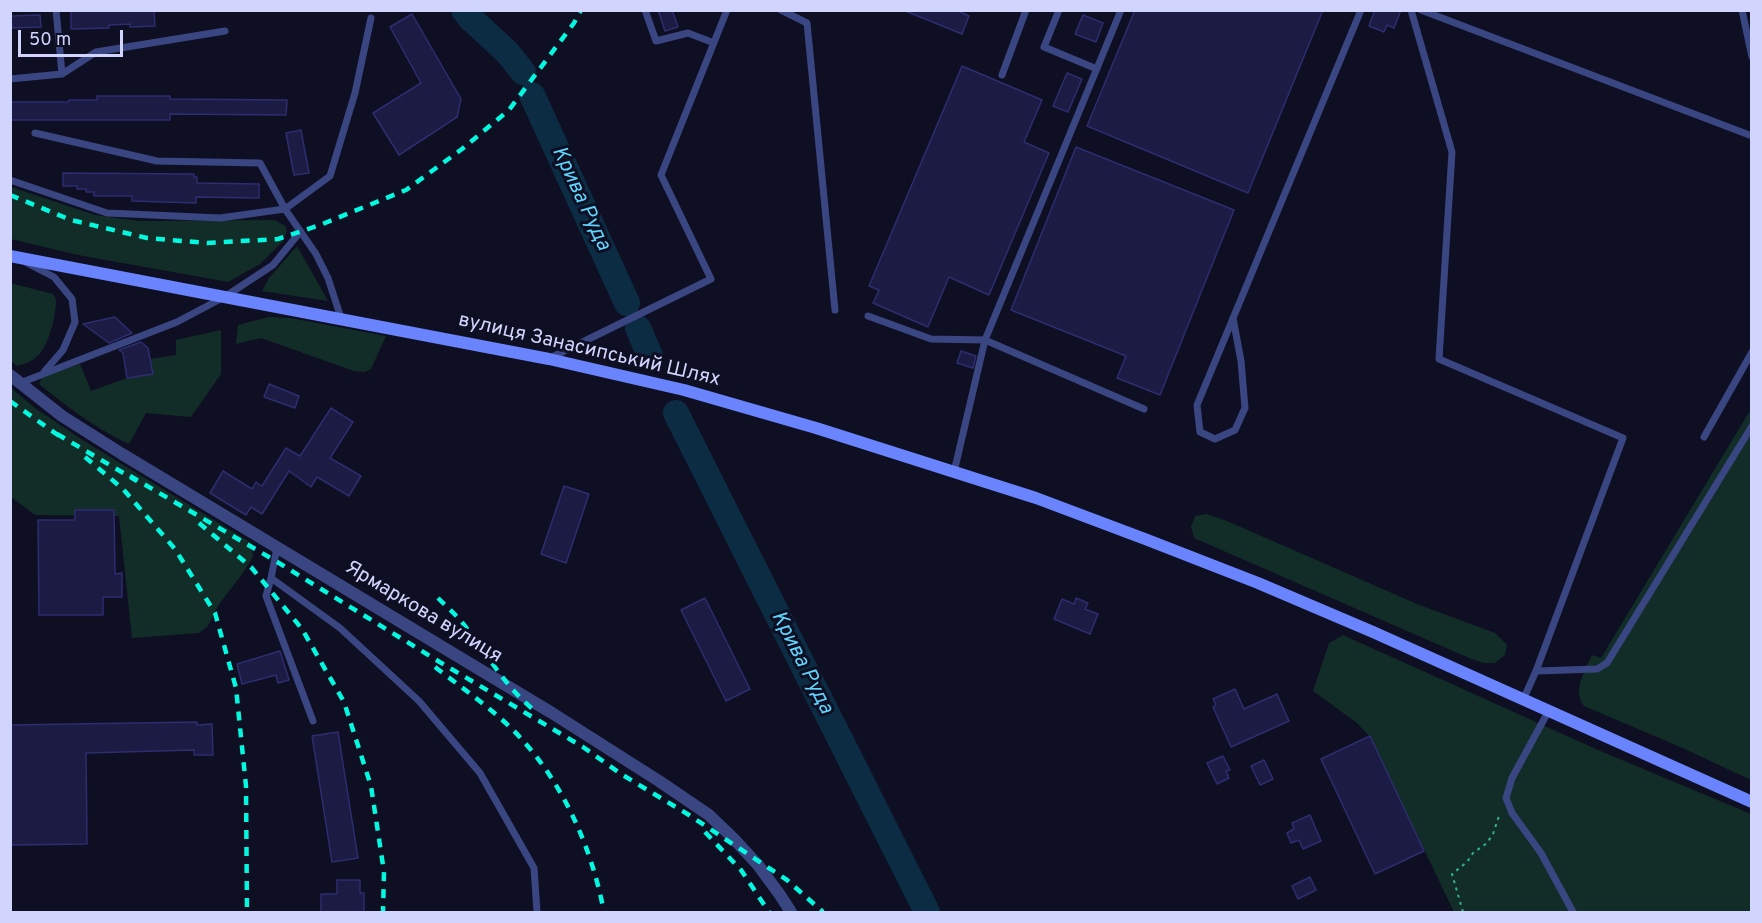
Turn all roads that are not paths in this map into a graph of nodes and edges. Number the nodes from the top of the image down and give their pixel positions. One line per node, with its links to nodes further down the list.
1 (56, 10): 17 (lane)
2 (645, 10): 14 (lane)
3 (727, 10): 14 (lane)
4 (781, 10): 27 (lane)
5 (1026, 10): 18 (lane)
6 (1059, 10): 16 (lane)
7 (1121, 10): 16 (lane)
8 (1361, 10): 30 (lane)
9 (1412, 10): 42 (lane)
10 (1421, 10): 21 (lane)
11 (1742, 10): 15 (lane)
12 (371, 18): 23 (lane)
13 (225, 31): 17 (lane)
14 (714, 43): 33 (lane)
15 (1752, 57)
16 (1097, 69): 31 (lane)
17 (62, 74): 19 (lane)
18 (1002, 75)
19 (10, 79)
20 (35, 134): 23 (lane)
21 (1752, 136)
22 (10, 180): 23 (lane)
23 (285, 209): 24 (lane)
24 (300, 232): 26 (lane); 29 (lane)
25 (14, 257): 26 (main road, вулиця Занасипський Шлях); 34 (lane)
26 (226, 296): 29 (main road, вулиця Занасипський Шлях); 34 (lane)
27 (835, 310)
28 (868, 316): 31 (lane)
29 (341, 318): 33 (main road, вулиця Занасипський Шлях)
30 (1233, 318): 30 (lane)
31 (984, 340): 36 (lane); 39 (lane)
32 (1752, 352): 38 (lane)
33 (549, 358): 39 (main road, вулиця Занасипський Шлях)
34 (44, 373): 35 (lane)
35 (15, 379): 40 (street, Ярмаркова вулиця)
36 (1144, 409)
37 (1752, 426): 42 (lane)
38 (1704, 437)
39 (954, 472): 43 (main road, вулиця Занасипський Шлях)
40 (277, 548): 41 (lane); 48 (street, Ярмаркова вулиця)
41 (271, 578): 45 (lane); 47 (lane)
42 (1536, 671): 43 (lane)
43 (1523, 700): 44 (main road, вулиця Занасипський Шлях)
44 (1548, 712): 46 (main road, вулиця Занасипський Шлях); 49 (lane)
45 (313, 721)
46 (1752, 802)
47 (537, 912)
48 (791, 912)
49 (1573, 912)

